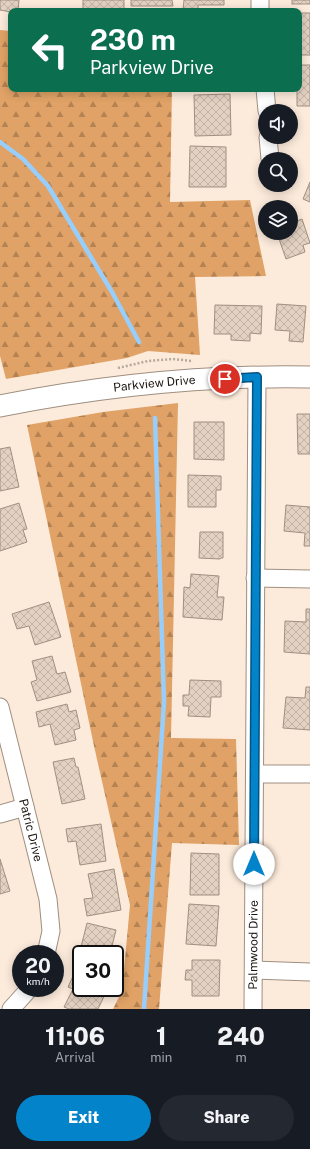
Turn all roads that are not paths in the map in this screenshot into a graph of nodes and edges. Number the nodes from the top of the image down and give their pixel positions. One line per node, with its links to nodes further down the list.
1 (265, 92): 2 (street)
2 (266, 104)
3 (257, 377): 4 (street, Parkview Drive); 5 (street, Parkview Drive); 6 (street, Palmwood Drive)
4 (310, 377)
5 (0, 406)
6 (256, 578): 7 (street); 9 (street, Palmwood Drive)
7 (310, 579)
8 (0, 707): 11 (street, Patric Drive)
9 (255, 774): 10 (street); 14 (street, Palmwood Drive)
10 (310, 774)
11 (25, 807): 12 (street); 13 (street, Patric Drive)
12 (0, 814)
13 (48, 945)
14 (254, 970): 15 (street); 18 (street, Palmwood Drive)
15 (310, 972)
16 (23, 997): 17 (street)
17 (11, 1009)
18 (253, 1009)

